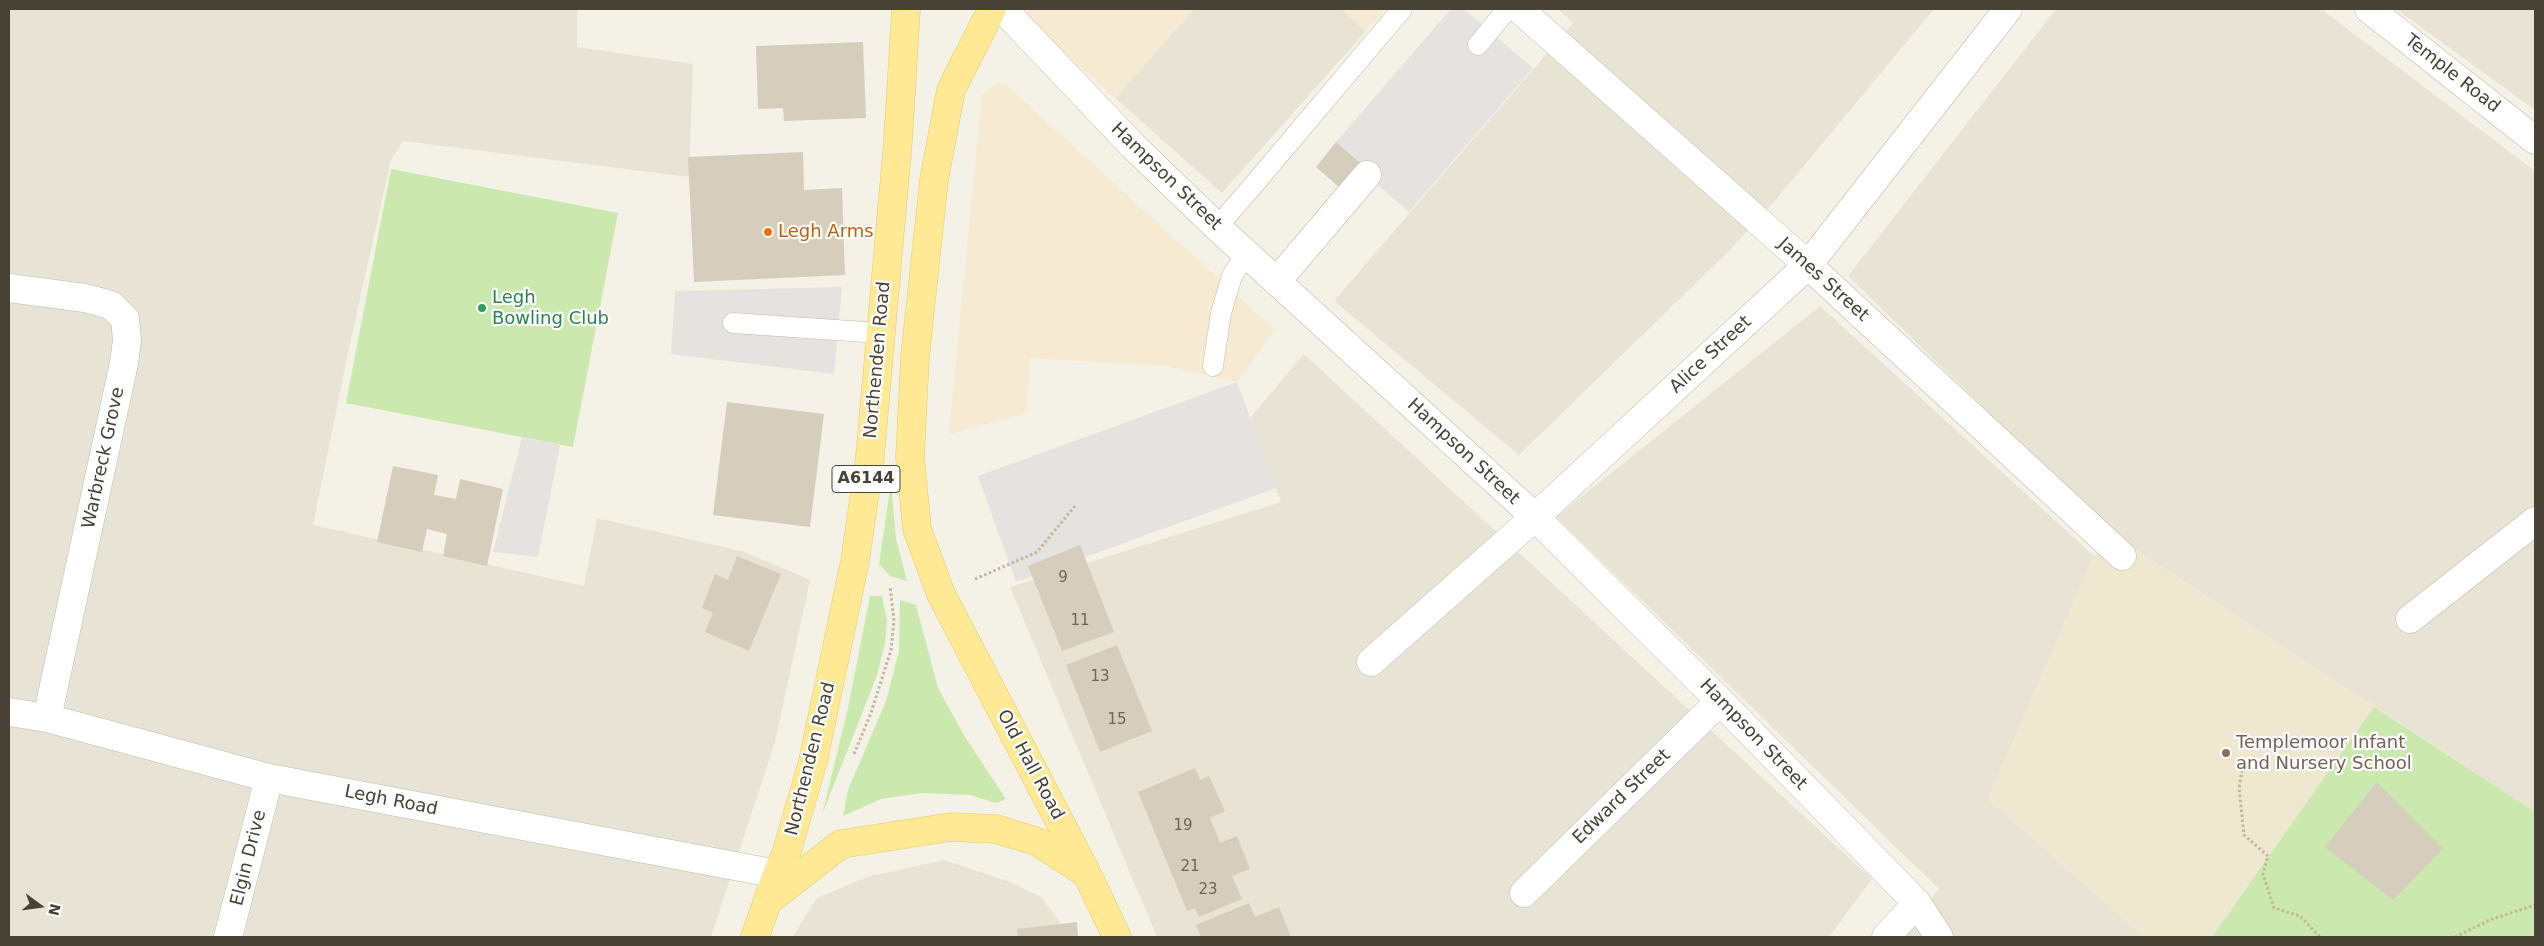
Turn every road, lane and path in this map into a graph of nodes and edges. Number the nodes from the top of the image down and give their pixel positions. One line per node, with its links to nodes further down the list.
1 (906, 9): 18 (main road, Northenden Road / A6144)
2 (992, 9): 26 (main road, Northenden Road / A6144)
3 (1003, 9): 12 (street, Hampson Street)
4 (1402, 9): 12 (lane)
5 (1507, 9): 9 (lane)
6 (1519, 9): 14 (street, James Street)
7 (2008, 9): 14 (street, Alice Street)
8 (2370, 9): 10 (street, Temple Road)
9 (1478, 45)
10 (2535, 140)
11 (1367, 175): 15 (street)
12 (1216, 226): 13 (street, Hampson Street)
13 (1246, 252): 15 (street, Hampson Street); 19 (lane)
14 (1808, 265): 21 (street, Alice Street); 23 (street, James Street)
15 (1277, 281): 21 (street, Hampson Street)
16 (9, 288): 31 (street, Warbreck Grove)
17 (733, 323): 18 (lane)
18 (880, 333): 24 (main road, Northenden Road / A6144)
19 (1213, 366)
20 (1075, 506): 26 (path)
21 (1535, 518): 28 (street, Alice Street); 29 (street, Hampson Street)
22 (2535, 521): 27 (street)
23 (2122, 556)
24 (855, 561): 25 (path); 35 (main road, Northenden Road / A6144)
25 (890, 586): 26 (path); 32 (path)
26 (940, 594): 36 (main road, Old Hall Road / A6144)
27 (2410, 620)
28 (1370, 662)
29 (1720, 701): 37 (street, Edward Street); 39 (street, Hampson Street)
30 (9, 712): 31 (street, Legh Road)
31 (47, 718): 34 (street, Legh Road)
32 (853, 756)
33 (2243, 765): 46 (path)
34 (269, 778): 35 (street, Legh Road); 41 (street, Elgin Drive)
35 (776, 874): 38 (main road, Northenden Road / A6144)
36 (1087, 874): 38 (main road); 43 (main road, Old Hall Road / A6144)
37 (1524, 893)
38 (769, 900): 42 (main road, Northenden Road / A6144)
39 (1916, 902): 44 (street); 45 (street, Hampson Street)
40 (2535, 905): 47 (path)
41 (228, 937)
42 (755, 937)
43 (1117, 937)
44 (1886, 937)
45 (1939, 937)
46 (2320, 937)
47 (2455, 937)

